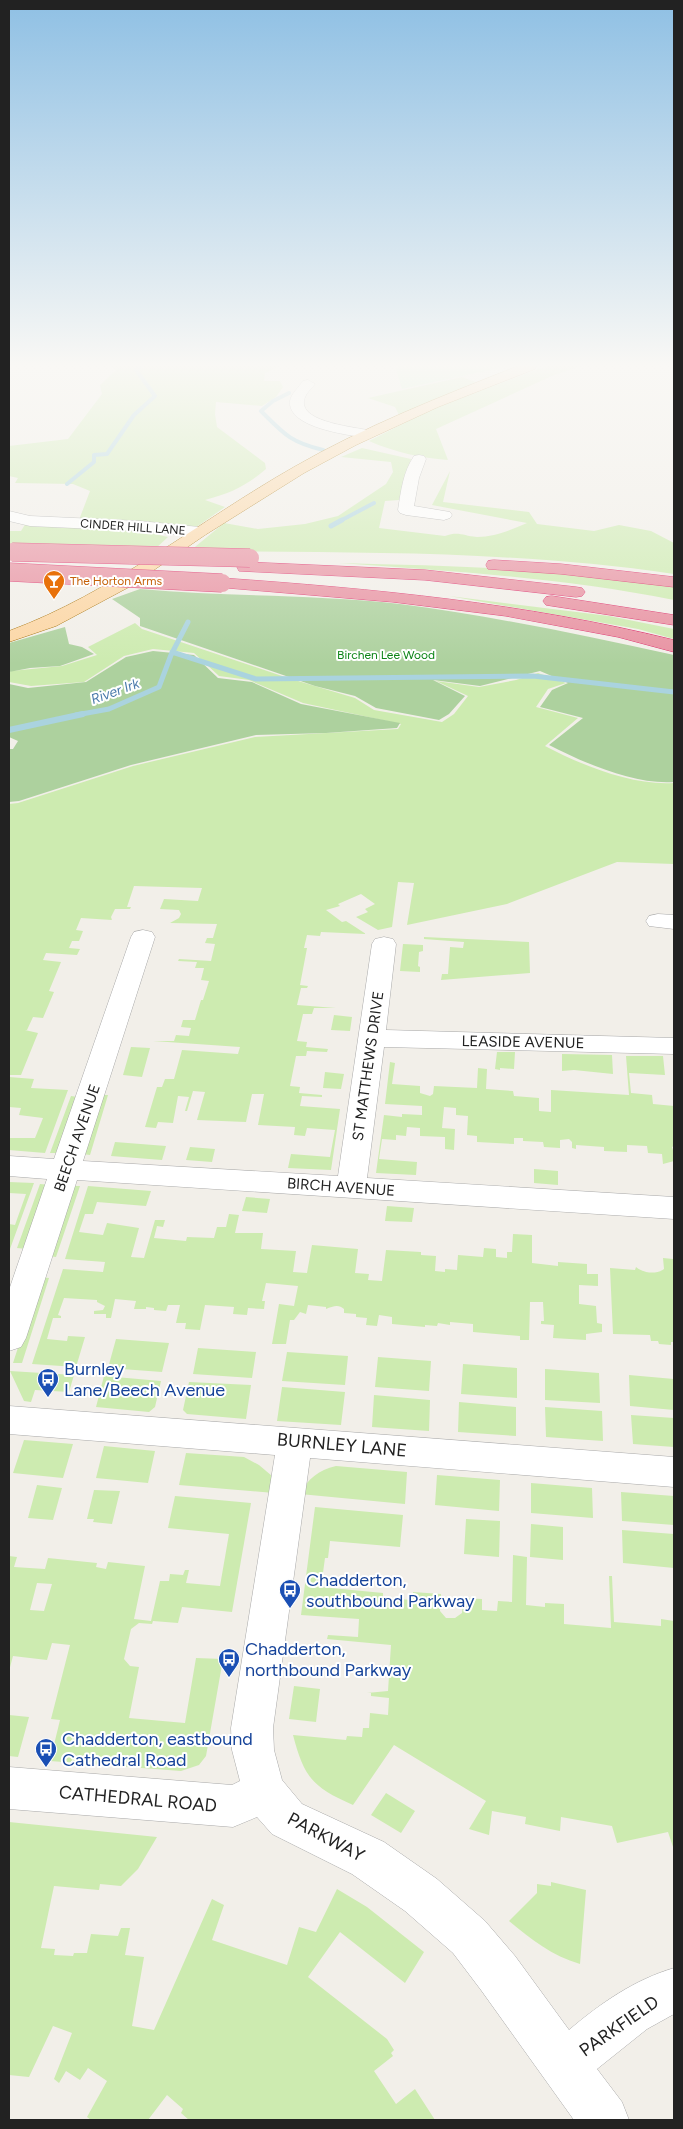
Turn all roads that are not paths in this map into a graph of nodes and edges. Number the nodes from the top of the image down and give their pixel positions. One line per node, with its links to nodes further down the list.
1 (308, 465): 5 (main road)
2 (416, 465): 3 (street)
3 (444, 515)
4 (9, 516): 5 (street, CINDER HILL LANE)
5 (198, 532): 14 (main road)
6 (9, 556): 9 (highway); 9 (highway, bridge)
7 (458, 562): 9 (highway)
8 (477, 564): 11 (highway)
9 (236, 571): 10 (highway, bridge); 12 (highway); 13 (highway); 15 (highway)
10 (9, 572)
11 (674, 582)
12 (674, 607)
13 (674, 620)
14 (9, 636)
15 (674, 646)
16 (143, 937): 21 (street, BEECH AVENUE)
17 (384, 944): 18 (street, ST MATTHEWS DRIVE)
18 (372, 1038): 19 (street, LEASIDE AVENUE); 22 (street, ST MATTHEWS DRIVE)
19 (674, 1046)
20 (9, 1166): 21 (street, BIRCH AVENUE)
21 (66, 1170): 22 (street, BIRCH AVENUE); 24 (street, BEECH AVENUE)
22 (351, 1187): 23 (street, BIRCH AVENUE)
23 (674, 1208)
24 (9, 1338)
25 (9, 1420): 26 (street, BURNLEY LANE)
26 (295, 1442): 27 (street, BURNLEY LANE); 29 (street, PARKWAY)
27 (674, 1472)
28 (9, 1788): 29 (street, CATHEDRAL ROAD)
29 (265, 1792): 31 (street, PARKWAY)
30 (674, 1991): 31 (street, PARKFIELD)
31 (565, 2064): 32 (street, PARKWAY)
32 (604, 2120)

